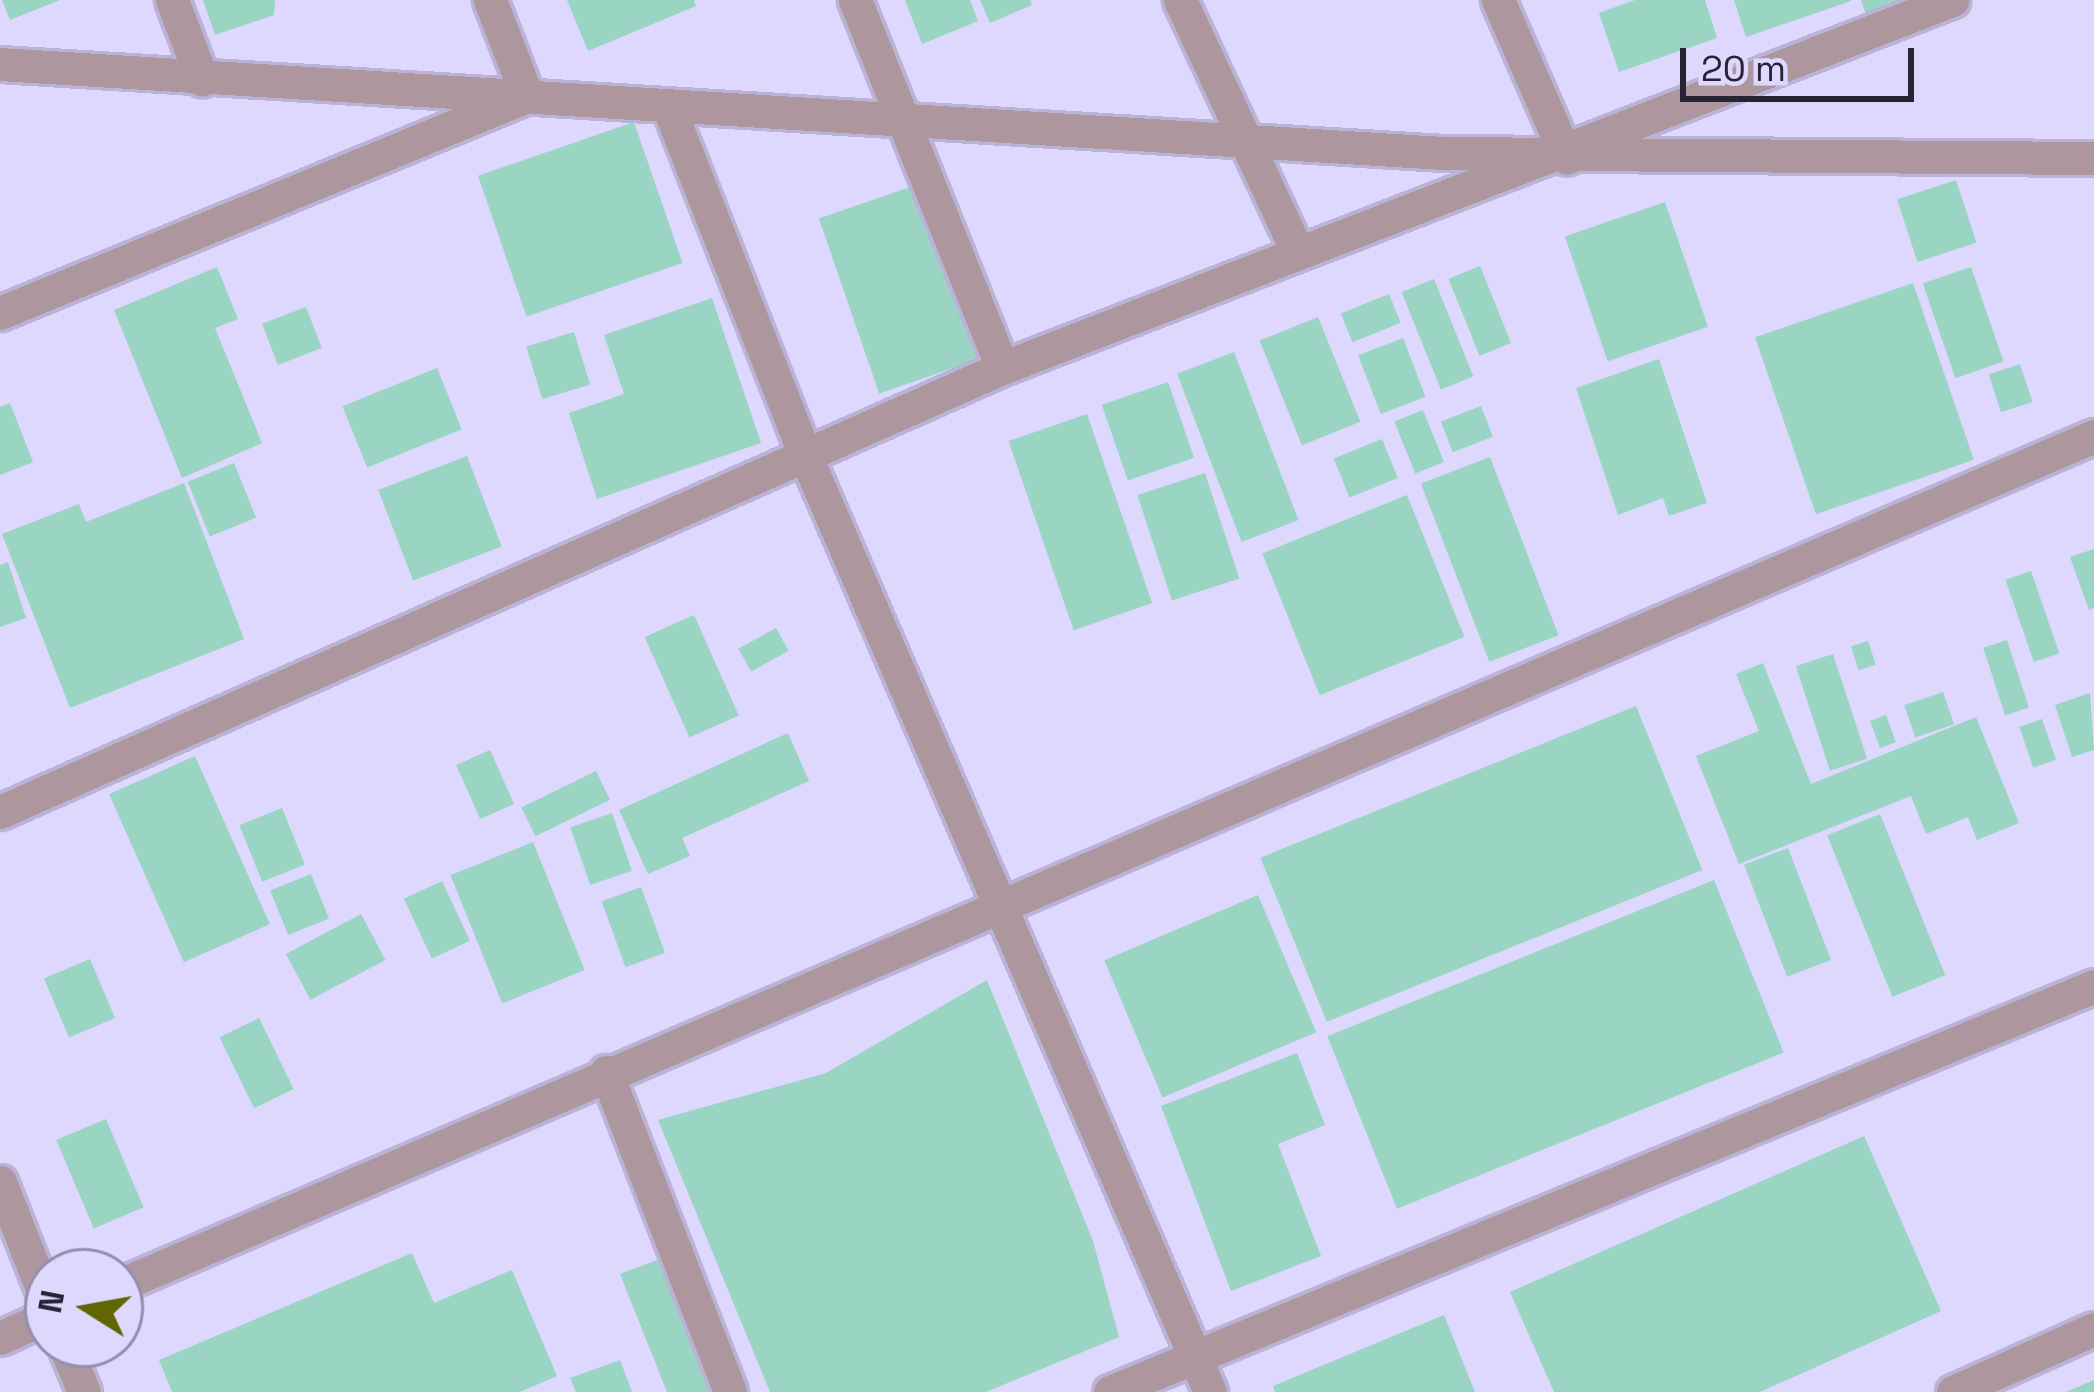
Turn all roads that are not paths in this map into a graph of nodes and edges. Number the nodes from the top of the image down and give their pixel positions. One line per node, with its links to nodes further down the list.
1 (172, 0): 8 (street)
2 (490, 0): 9 (street)
3 (855, 0): 11 (street)
4 (1180, 0): 12 (street)
5 (1498, 0): 13 (street)
6 (1952, 0): 13 (street)
7 (0, 64): 8 (street)
8 (202, 79): 9 (street)
9 (526, 97): 10 (street); 16 (street)
10 (669, 108): 11 (street); 19 (street)
11 (909, 121): 12 (street); 17 (street)
12 (1242, 140): 13 (street); 15 (street)
13 (1567, 158): 14 (street); 15 (street)
14 (2094, 158)
15 (1295, 247): 17 (street)
16 (0, 313)
17 (1003, 368): 19 (street)
18 (2094, 436): 21 (street)
19 (806, 457): 20 (street); 21 (street)
20 (0, 812)
21 (999, 900): 23 (street); 28 (street)
22 (2094, 986): 28 (street)
23 (606, 1072): 26 (street); 29 (street)
24 (0, 1182): 25 (street)
25 (26, 1248)
26 (144, 1274)
27 (2094, 1329): 32 (street)
28 (1195, 1358): 30 (street); 31 (street)
29 (730, 1392)
30 (1110, 1392)
31 (1210, 1392)
32 (1952, 1392)

